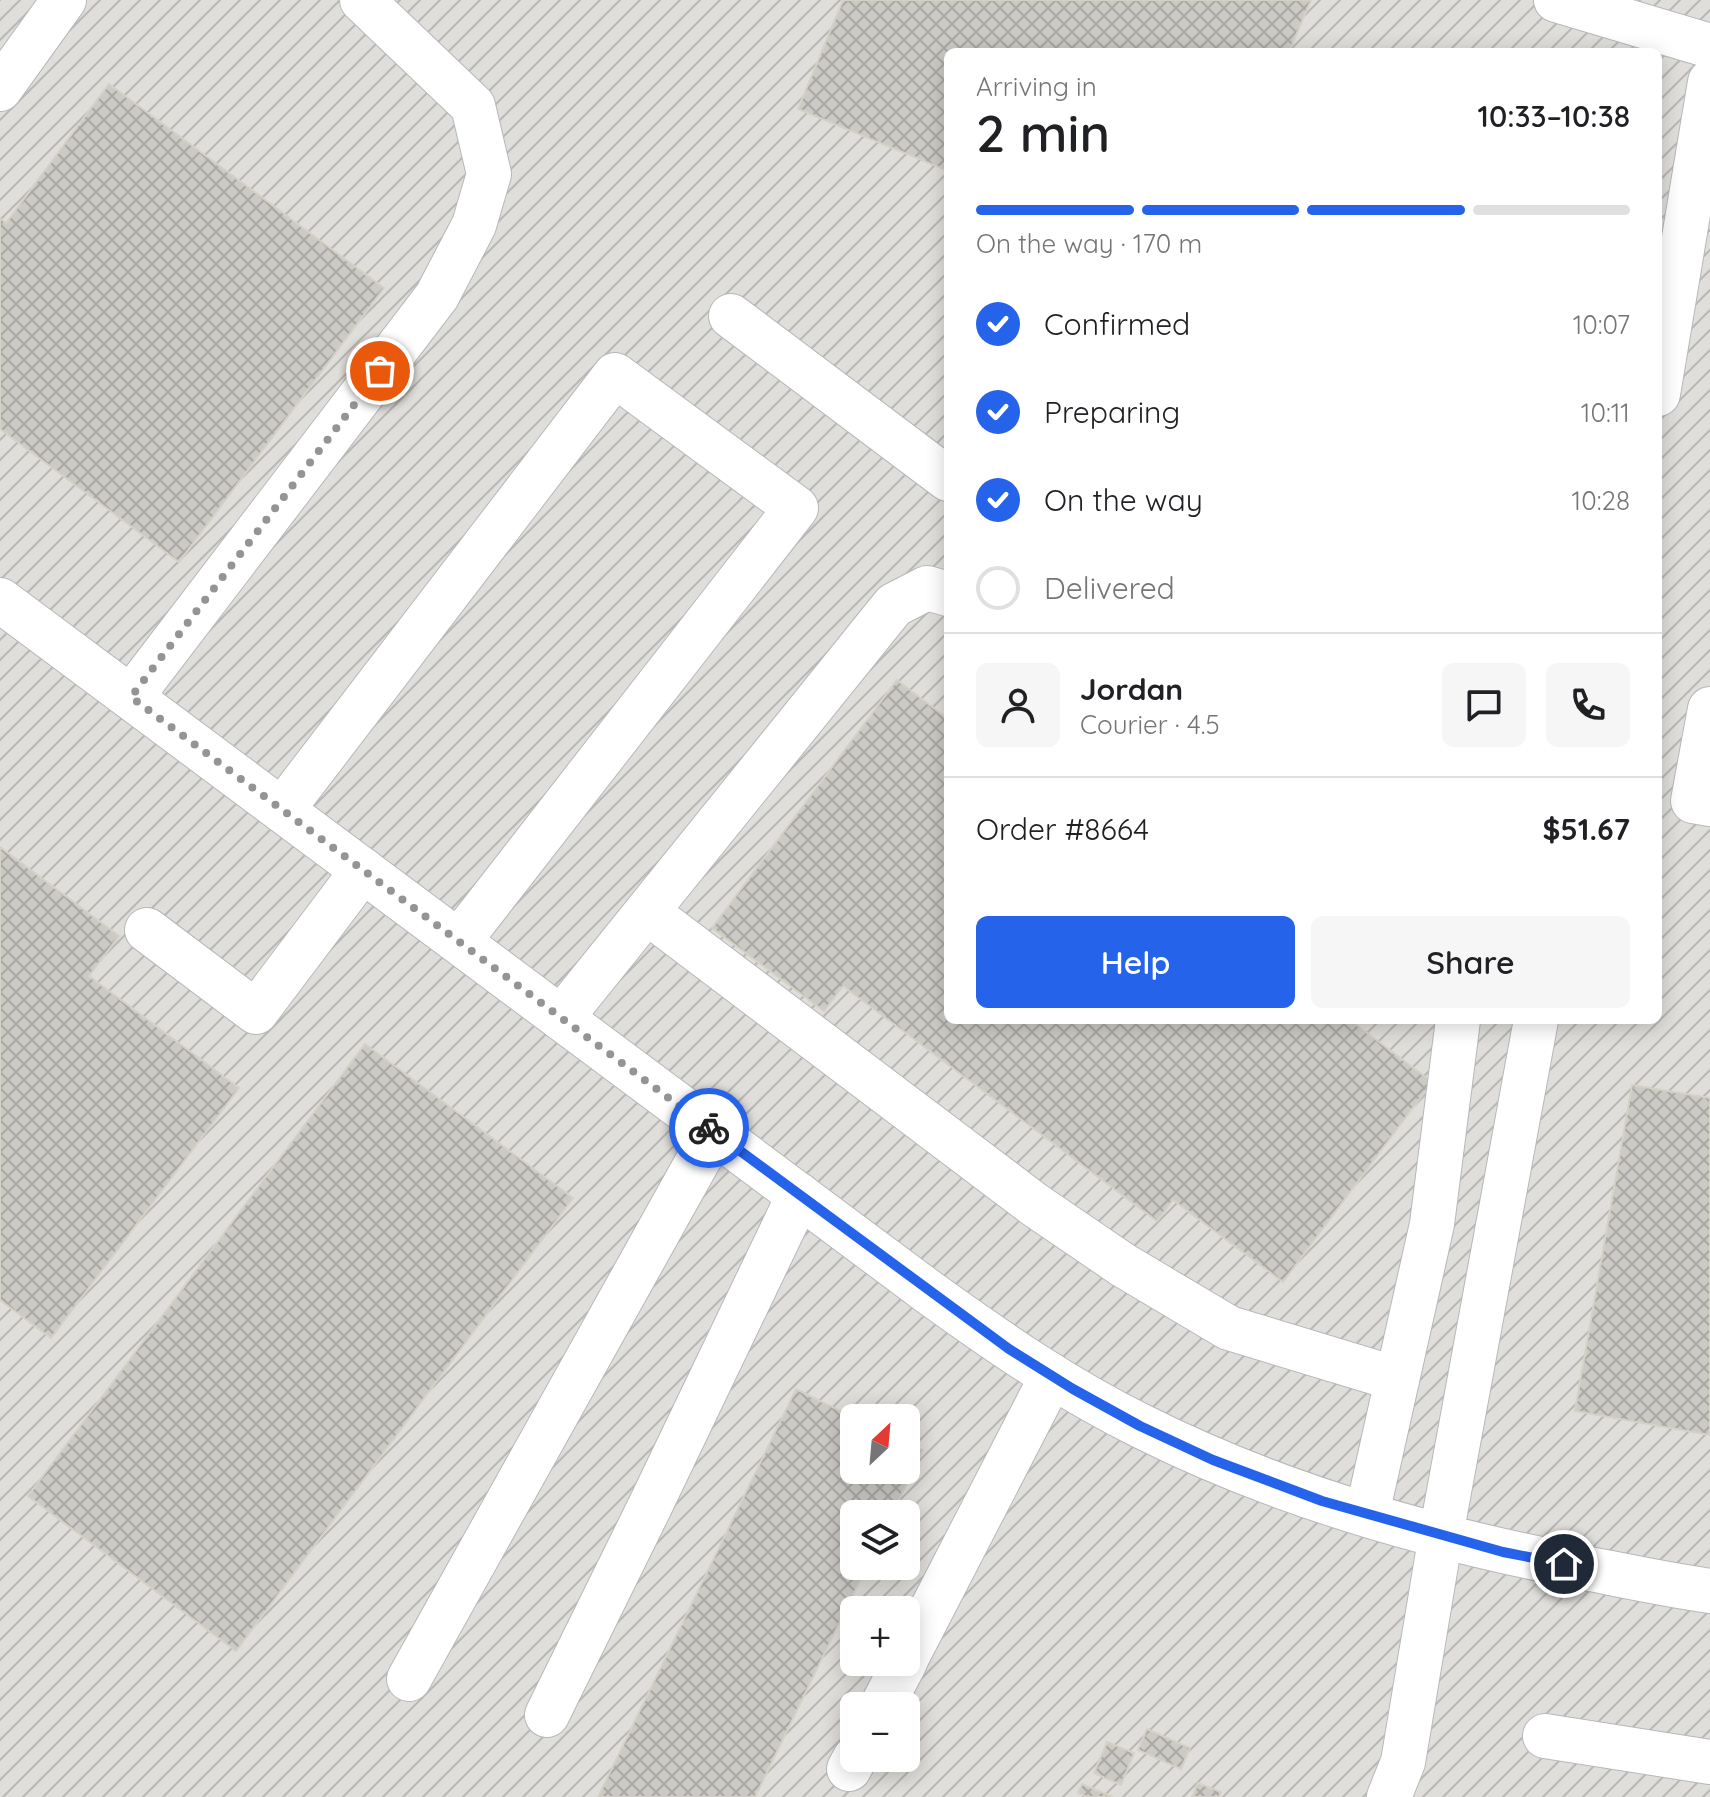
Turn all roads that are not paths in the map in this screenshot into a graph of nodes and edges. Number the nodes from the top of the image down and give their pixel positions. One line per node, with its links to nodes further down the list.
1 (64, 0): 6 (street)
2 (362, 0): 12 (street)
3 (1556, 0): 4 (street)
4 (1710, 46)
5 (1710, 82): 8 (street)
6 (0, 89)
7 (731, 316): 9 (street)
8 (1662, 370)
9 (944, 476)
10 (944, 593): 17 (street)
11 (0, 600): 12 (street)
12 (131, 697): 15 (street)
13 (1710, 709): 14 (street)
14 (1710, 804)
15 (282, 810): 16 (street); 19 (street)
16 (363, 870): 18 (street); 19 (street)
17 (647, 912): 20 (street); 26 (street)
18 (147, 930)
19 (459, 941): 20 (street)
20 (561, 1018): 23 (street)
21 (1457, 1024): 26 (street)
22 (1535, 1024): 28 (street)
23 (714, 1132): 24 (street); 31 (street)
24 (799, 1195): 25 (street); 32 (street)
25 (1052, 1376): 27 (street); 30 (street)
26 (1397, 1379): 27 (street)
27 (1367, 1514): 28 (street)
28 (1441, 1535): 29 (street); 35 (street)
29 (1710, 1591)
30 (920, 1632)
31 (409, 1679)
32 (547, 1715)
33 (1545, 1736): 34 (street)
34 (1710, 1762)
35 (1389, 1797)

